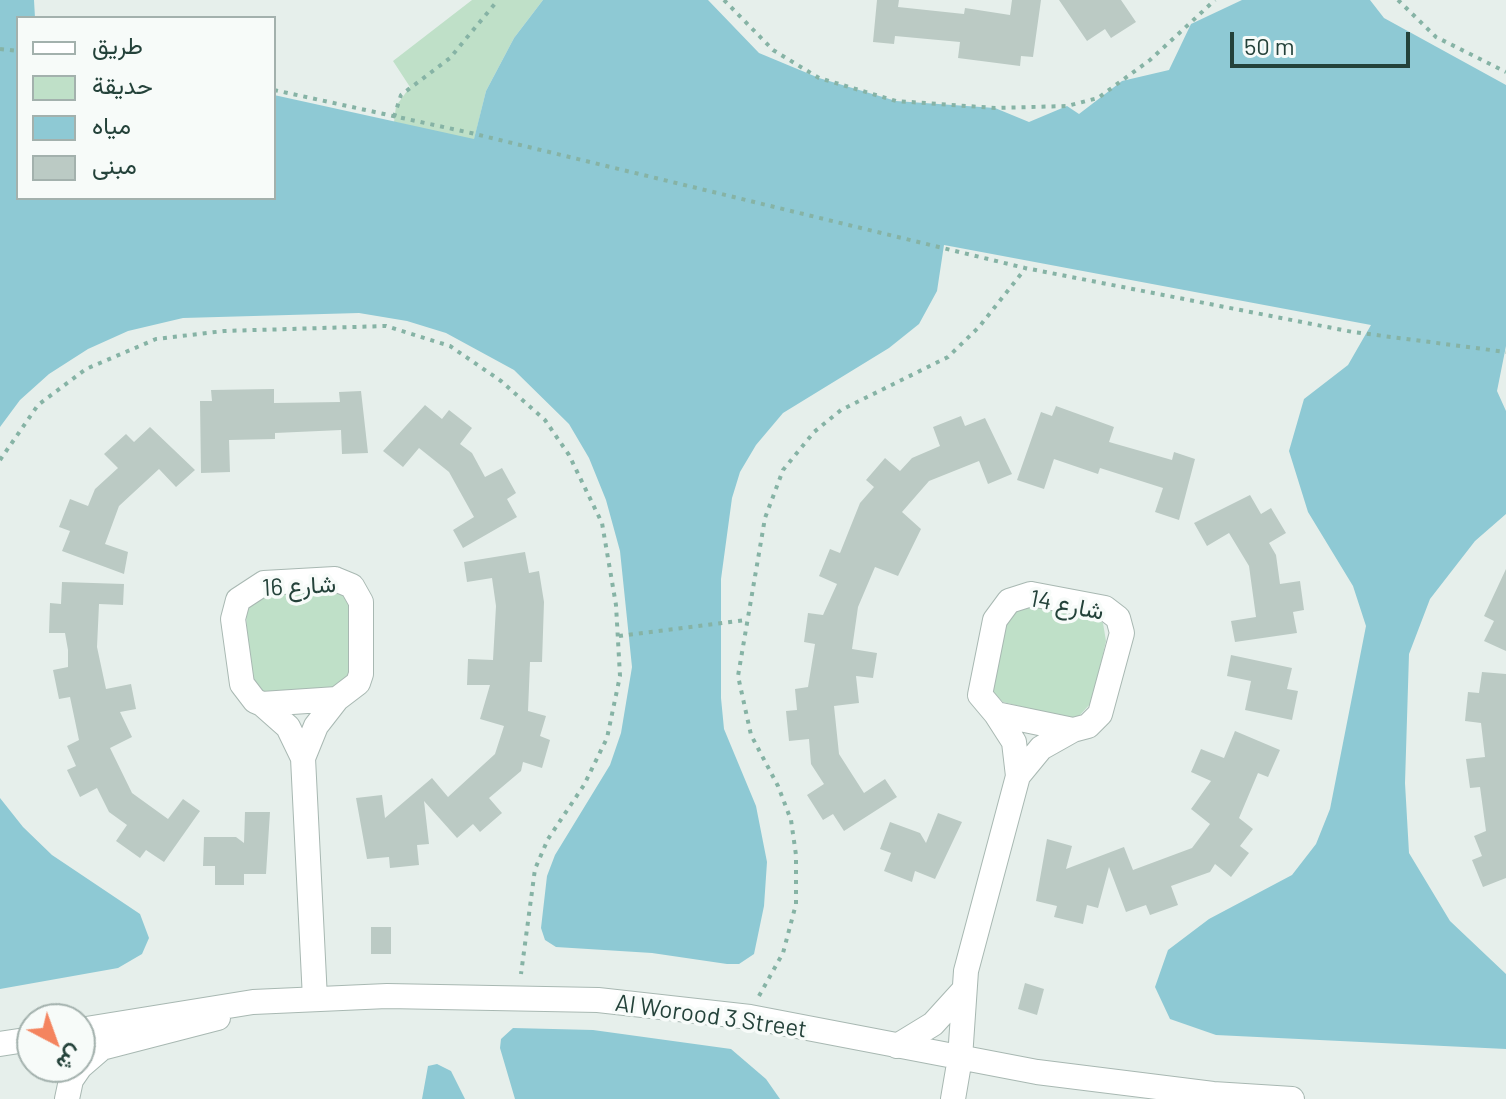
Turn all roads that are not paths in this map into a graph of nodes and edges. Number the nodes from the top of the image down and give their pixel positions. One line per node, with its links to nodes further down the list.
1 (337, 699): 2 (street); 2 (street, شارع 16); 5 (street, شارع 16)
2 (262, 704): 5 (street, شارع 16)
3 (996, 714): 4 (street); 4 (street, شارع 14); 6 (street, شارع 14)
4 (1073, 730): 6 (street, شارع 14)
5 (303, 758): 8 (street, شارع 16)
6 (1018, 776): 7 (street, شارع 14)
7 (963, 991): 11 (street, شارع 14); 13 (street, شارع 14)
8 (315, 999): 9 (street, Al Worood 3 Street); 11 (street, Al Worood 3 Street)
9 (253, 1002): 10 (street, Al Worood 3 Street); 12 (street)
10 (96, 1027)
11 (897, 1046): 13 (street, Al Worood 3 Street)
12 (96, 1053)
13 (960, 1058): 14 (street, شارع 14); 15 (street, Al Worood 3 Street)
14 (953, 1099)
15 (1292, 1099)

